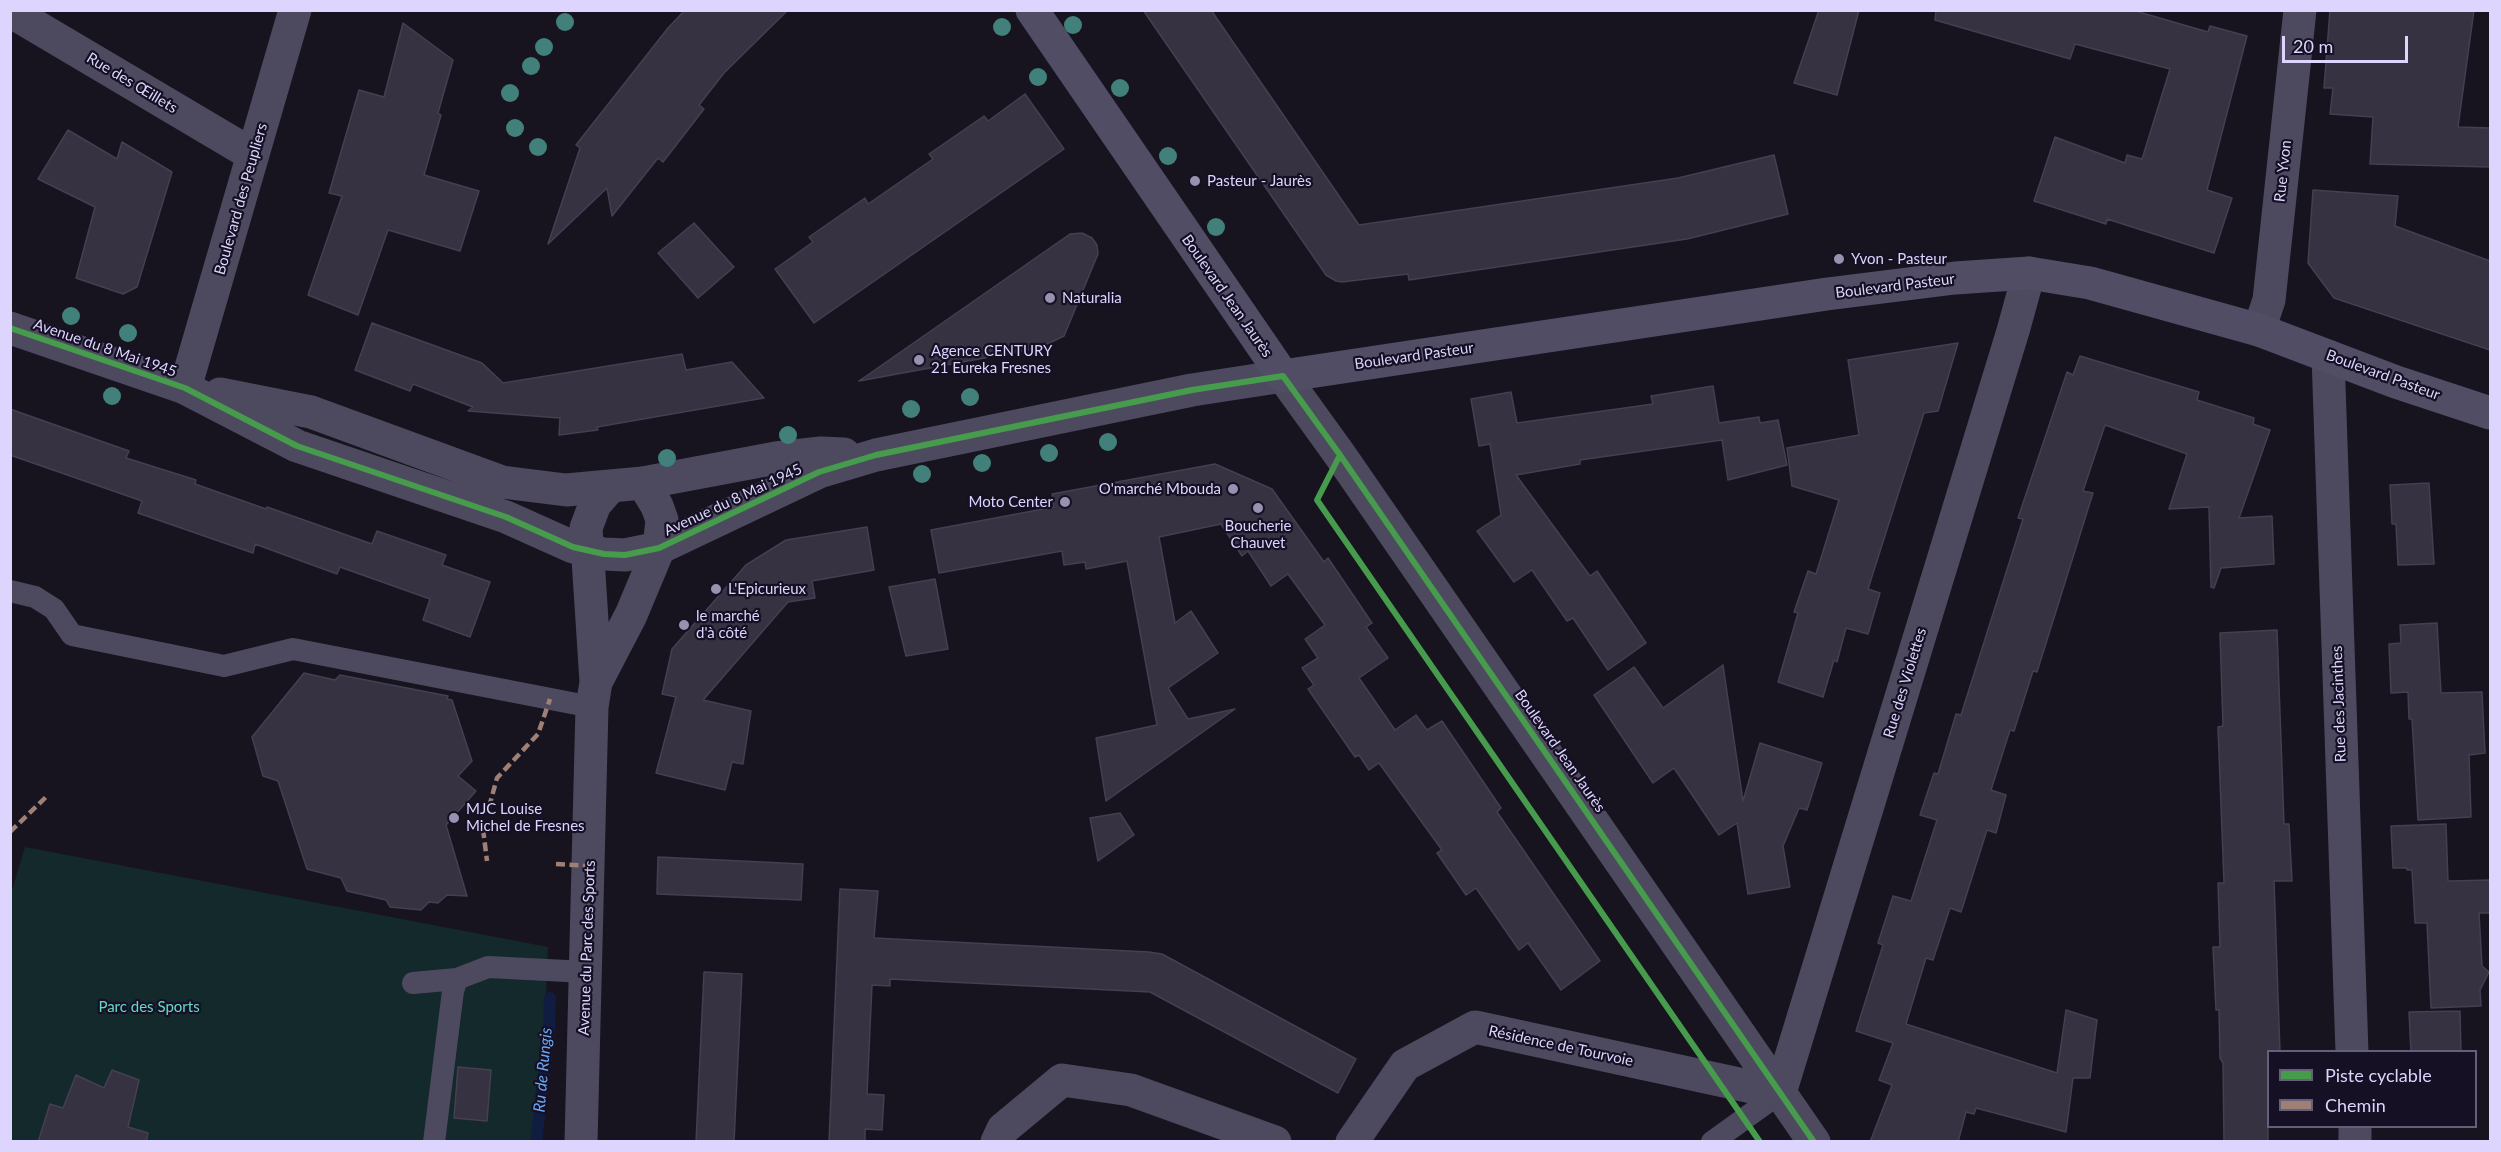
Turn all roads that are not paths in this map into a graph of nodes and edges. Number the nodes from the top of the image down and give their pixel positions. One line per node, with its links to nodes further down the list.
1 (295, 10): 5 (street, Boulevard des Peupliers)
2 (1032, 10): 10 (main road, Boulevard Jean Jaurès)
3 (2300, 10): 8 (street, Rue Yvon)
4 (10, 11): 5 (street, Rue des Œillets)
5 (253, 155): 11 (street, Boulevard des Peupliers)
6 (2029, 273): 8 (main road, Boulevard Pasteur); 10 (main road, Boulevard Pasteur); 24 (street, Rue des Violettes)
7 (10, 328): 11 (street, Avenue du 8 Mai 1945)
8 (2259, 330): 9 (main road, Boulevard Pasteur)
9 (2328, 356): 12 (main road, Boulevard Pasteur); 23 (street, Rue des Jacinthes)
10 (1283, 376): 13 (street, Avenue du 8 Mai 1945); 24 (street, Boulevard Jean Jaurès)
11 (185, 388): 15 (street, Avenue du 8 Mai 1945); 17 (street, Avenue du 8 Mai 1945)
12 (2490, 413)
13 (876, 455): 14 (street, Avenue du 8 Mai 1945); 16 (street, Avenue du 8 Mai 1945)
14 (643, 483): 15 (street, Avenue du 8 Mai 1945); 16 (street, Avenue du Parc des Sports)
15 (610, 487): 17 (street, Avenue du Parc des Sports)
16 (658, 548): 17 (street, Avenue du 8 Mai 1945); 19 (street, Avenue du Parc des Sports)
17 (587, 551): 19 (street, Avenue du Parc des Sports)
18 (10, 591): 19 (lane)
19 (594, 695): 20 (street, Avenue du Parc des Sports)
20 (586, 972): 21 (lane); 26 (street, Avenue du Parc des Sports)
21 (457, 979): 22 (lane); 25 (lane)
22 (413, 983)
23 (2352, 1050)
24 (1780, 1093): 29 (street, Résidence de Tourvoie); 30 (lane); 31 (street, Boulevard Jean Jaurès)
25 (434, 1142)
26 (581, 1142)
27 (997, 1142): 28 (street)
28 (1275, 1142)
29 (1352, 1142)
30 (1712, 1142)
31 (1814, 1142)

